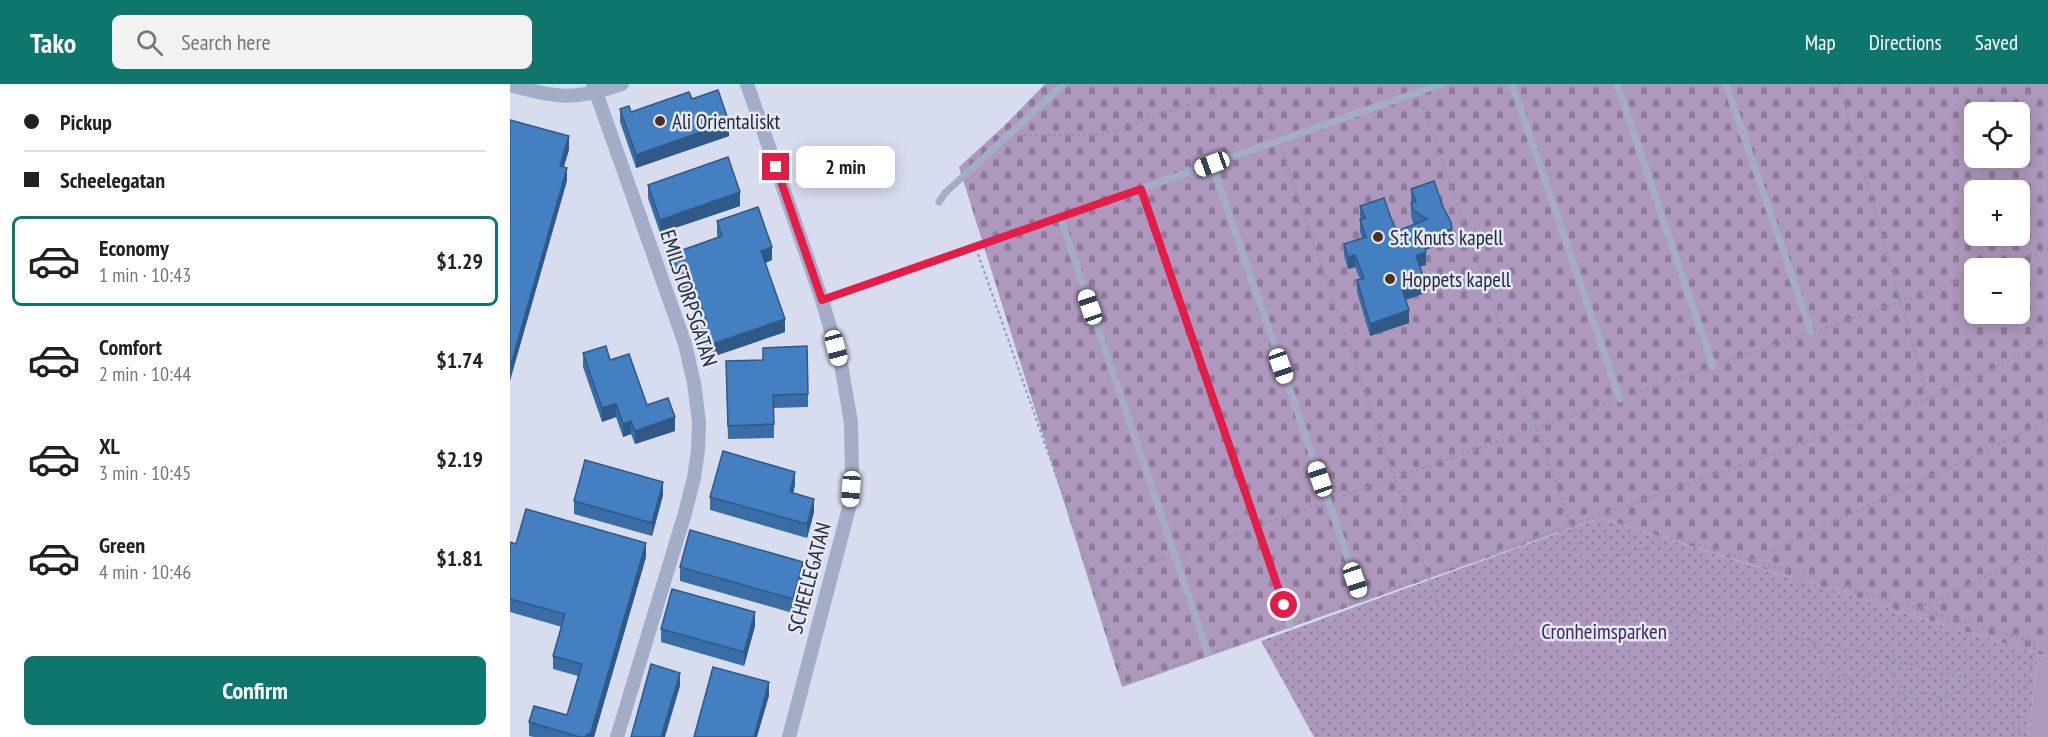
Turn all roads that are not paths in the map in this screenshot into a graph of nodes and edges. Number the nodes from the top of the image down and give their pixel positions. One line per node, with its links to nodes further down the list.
1 (622, 84): 9 (street)
2 (747, 84): 14 (street, SCHEELEGATAN)
3 (1064, 84): 12 (lane)
4 (1441, 84): 10 (lane)
5 (1512, 84): 17 (lane)
6 (1617, 84): 16 (lane)
7 (1726, 84): 15 (lane)
8 (510, 85): 9 (street)
9 (594, 89): 21 (street, EMILSTORPSGATAN)
10 (1212, 164): 11 (lane); 18 (lane)
11 (1141, 189): 13 (lane); 19 (lane)
12 (939, 202)
13 (1060, 217): 14 (lane); 20 (lane)
14 (822, 300): 22 (street, SCHEELEGATAN)
15 (1811, 332)
16 (1713, 366)
17 (1620, 399)
18 (1362, 599)
19 (1290, 625)
20 (1208, 653)
21 (617, 737)
22 (789, 737)

